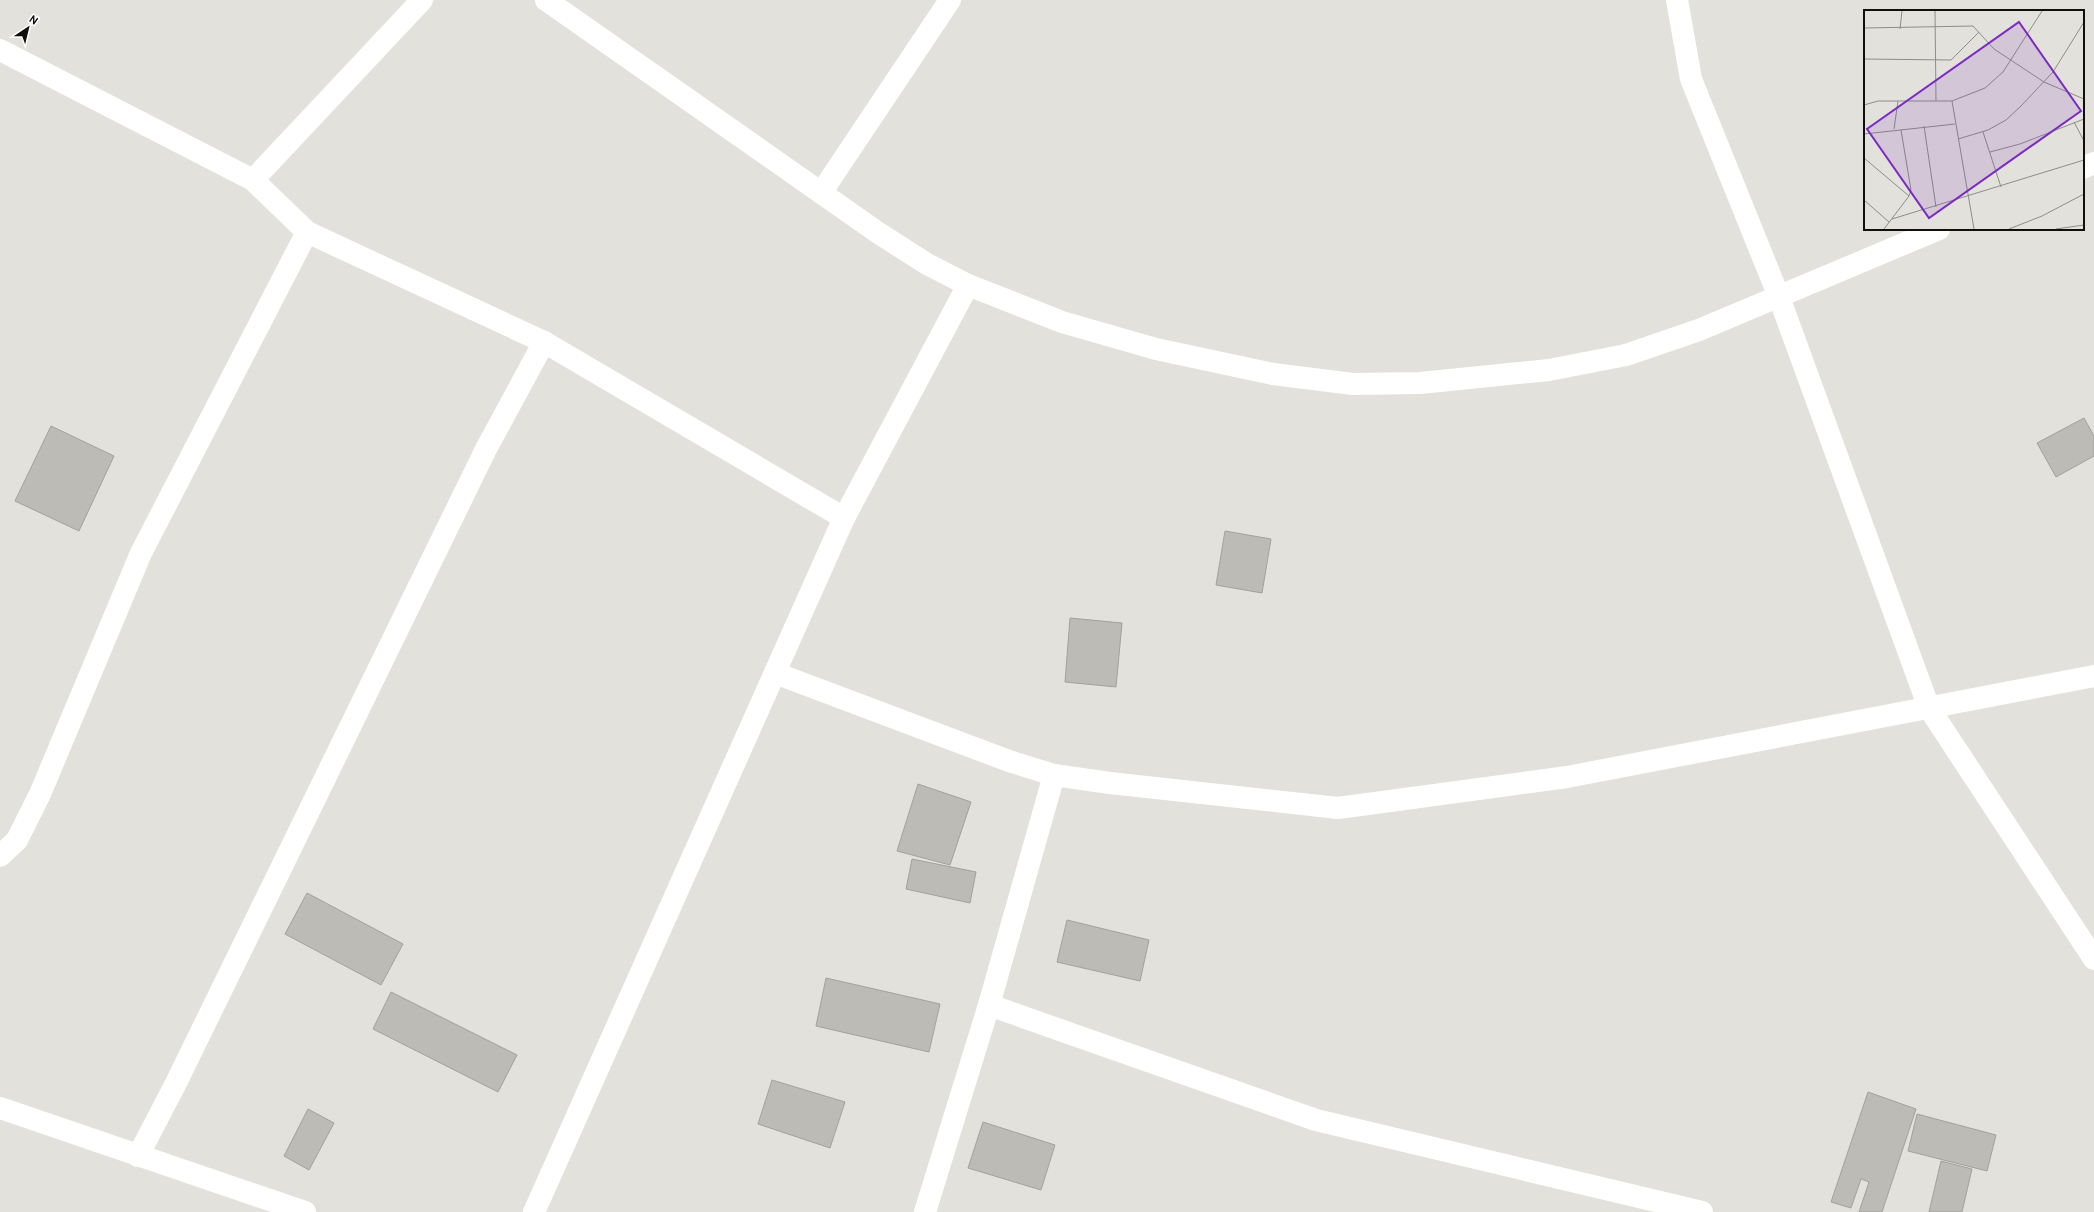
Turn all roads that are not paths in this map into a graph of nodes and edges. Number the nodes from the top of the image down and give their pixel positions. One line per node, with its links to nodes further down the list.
1 (422, 0): 8 (street)
2 (546, 0): 9 (street)
3 (950, 0): 9 (street)
4 (1677, 0): 13 (street)
5 (0, 50): 8 (street)
6 (2094, 163): 7 (street)
7 (2084, 168)
8 (253, 180): 11 (street)
9 (821, 193): 12 (street)
10 (1937, 230): 13 (street)
11 (307, 232): 14 (street); 20 (street)
12 (968, 285): 13 (street); 15 (street)
13 (1779, 297): 18 (street)
14 (544, 342): 15 (street); 24 (street)
15 (844, 518): 16 (street)
16 (775, 673): 19 (street); 26 (street)
17 (2094, 676): 18 (street)
18 (1929, 708): 19 (street); 21 (street)
19 (1054, 775): 22 (street)
20 (0, 856)
21 (2094, 959)
22 (989, 1005): 27 (street); 28 (street)
23 (0, 1108): 24 (street)
24 (138, 1156): 25 (street)
25 (306, 1212)
26 (534, 1212)
27 (926, 1212)
28 (1702, 1212)

